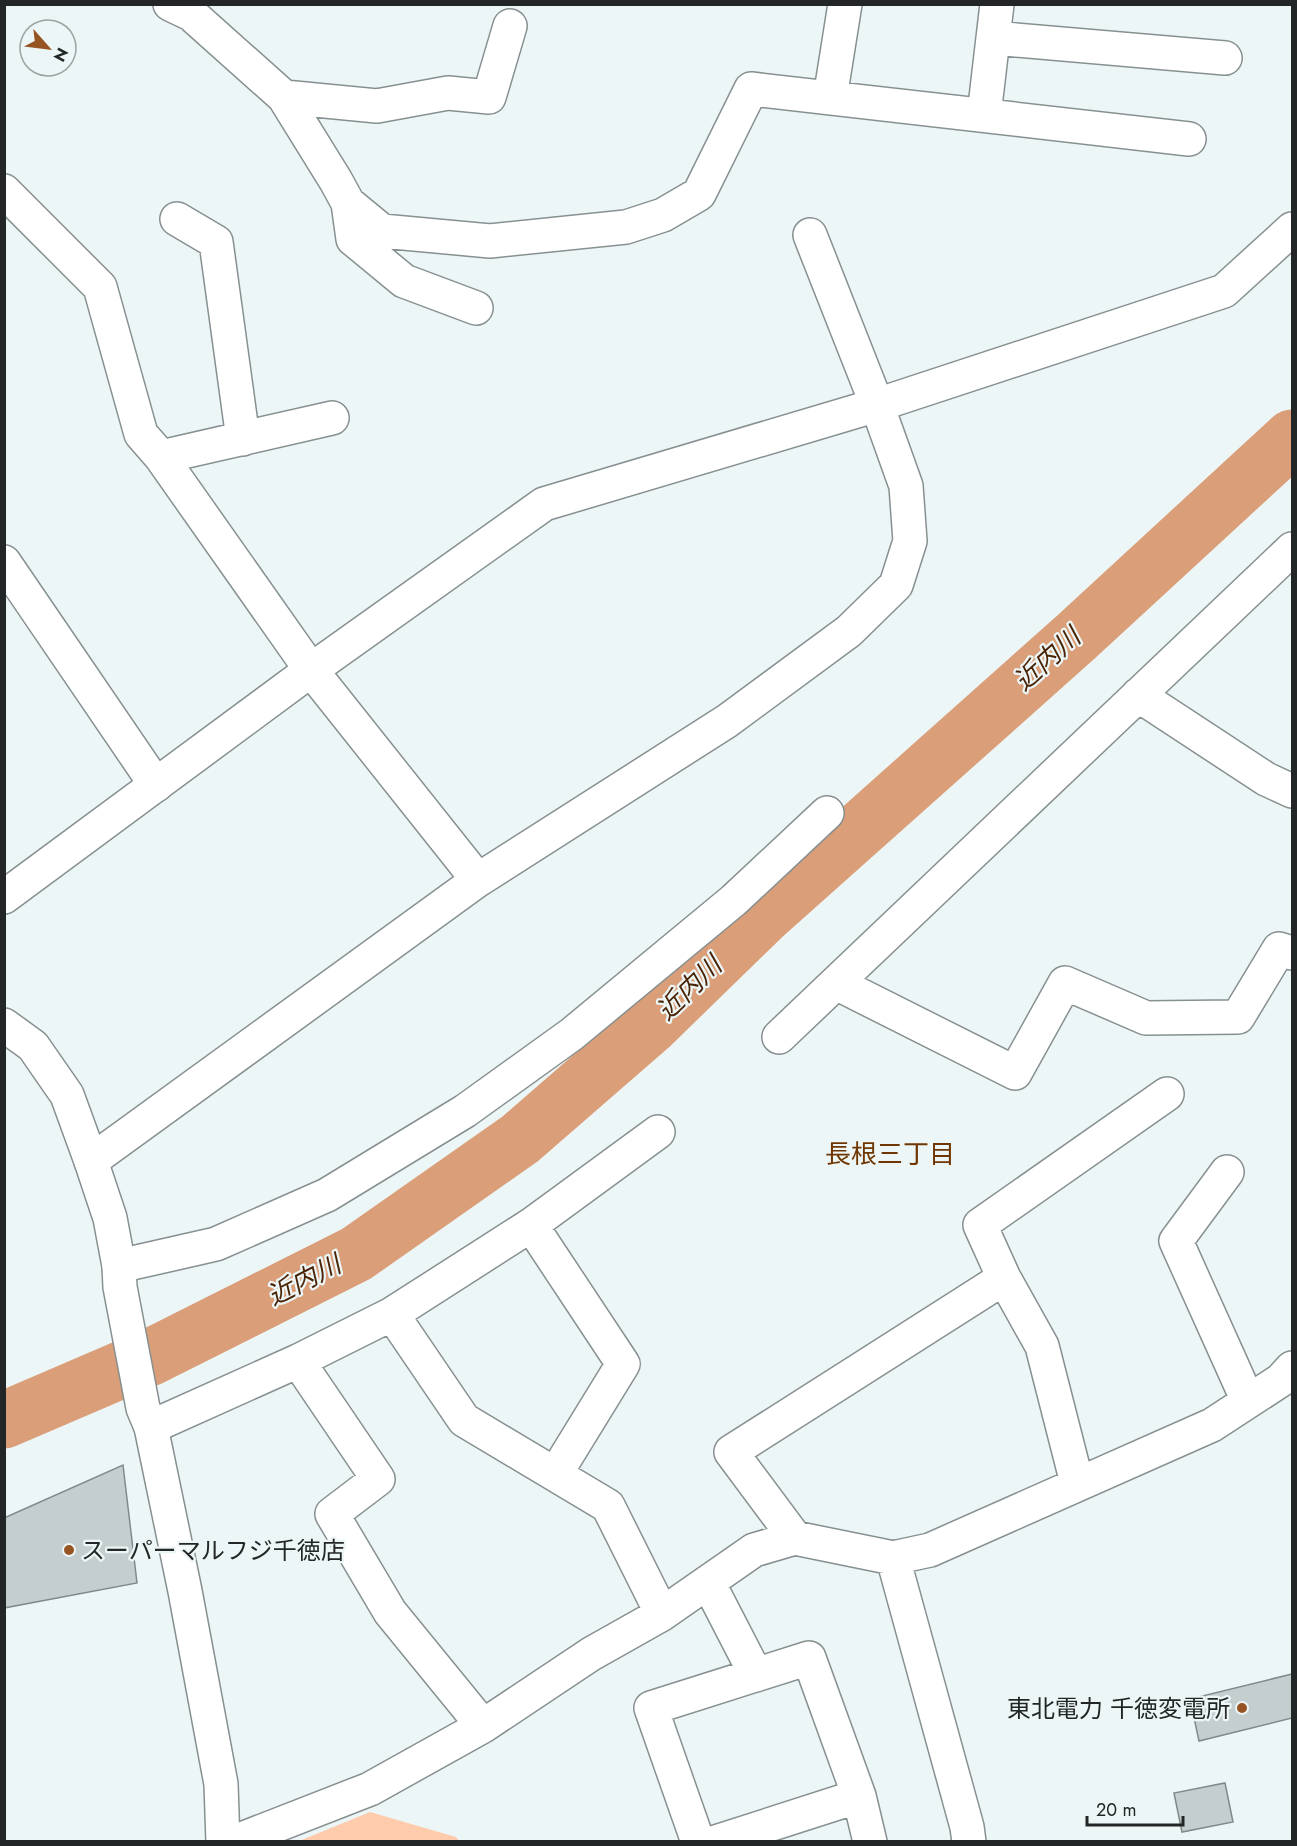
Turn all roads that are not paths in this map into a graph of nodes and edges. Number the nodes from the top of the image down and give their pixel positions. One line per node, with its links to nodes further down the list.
1 (170, 4): 7 (street)
2 (845, 4): 8 (street)
3 (997, 4): 5 (street)
4 (510, 26): 7 (street)
5 (993, 38): 6 (street); 9 (street)
6 (1225, 58)
7 (284, 97): 12 (street)
8 (830, 98): 9 (street); 12 (street)
9 (984, 115): 10 (street)
10 (1189, 139)
11 (4, 191): 20 (street)
12 (348, 203): 16 (street)
13 (177, 219): 19 (street)
14 (1293, 229): 17 (street)
15 (810, 235): 17 (street)
16 (476, 308)
17 (877, 405): 23 (street); 28 (street)
18 (332, 418): 19 (street)
19 (243, 439): 20 (street)
20 (161, 457): 23 (street)
21 (1293, 549): 24 (street)
22 (4, 562): 25 (street)
23 (311, 670): 25 (street); 28 (street)
24 (1138, 695): 26 (street); 31 (street)
25 (156, 785): 29 (street)
26 (1293, 791)
27 (827, 813): 39 (street)
28 (478, 880): 36 (street)
29 (4, 897)
30 (1293, 953): 31 (street)
31 (836, 983): 33 (street)
32 (4, 1024): 36 (street)
33 (779, 1037)
34 (1167, 1094): 40 (street)
35 (658, 1132): 38 (street)
36 (91, 1161): 39 (street)
37 (1227, 1172): 44 (street)
38 (531, 1225): 41 (street); 46 (street)
39 (119, 1277): 45 (street)
40 (1004, 1278): 47 (street); 48 (street)
41 (392, 1314): 42 (street); 46 (street)
42 (298, 1361): 45 (street); 53 (street)
43 (1289, 1383): 44 (street)
44 (1248, 1401): 47 (street)
45 (147, 1417): 55 (street)
46 (556, 1473): 51 (street)
47 (1077, 1483): 49 (street)
48 (795, 1538): 49 (street); 50 (street)
49 (893, 1558): 60 (street)
50 (708, 1582): 51 (street); 52 (street)
51 (662, 1614): 53 (street)
52 (756, 1675): 54 (street); 57 (street)
53 (483, 1726): 56 (street)
54 (859, 1796): 58 (street); 59 (street)
55 (224, 1842)
56 (234, 1842)
57 (698, 1842)
58 (716, 1842)
59 (870, 1842)
60 (969, 1842)

